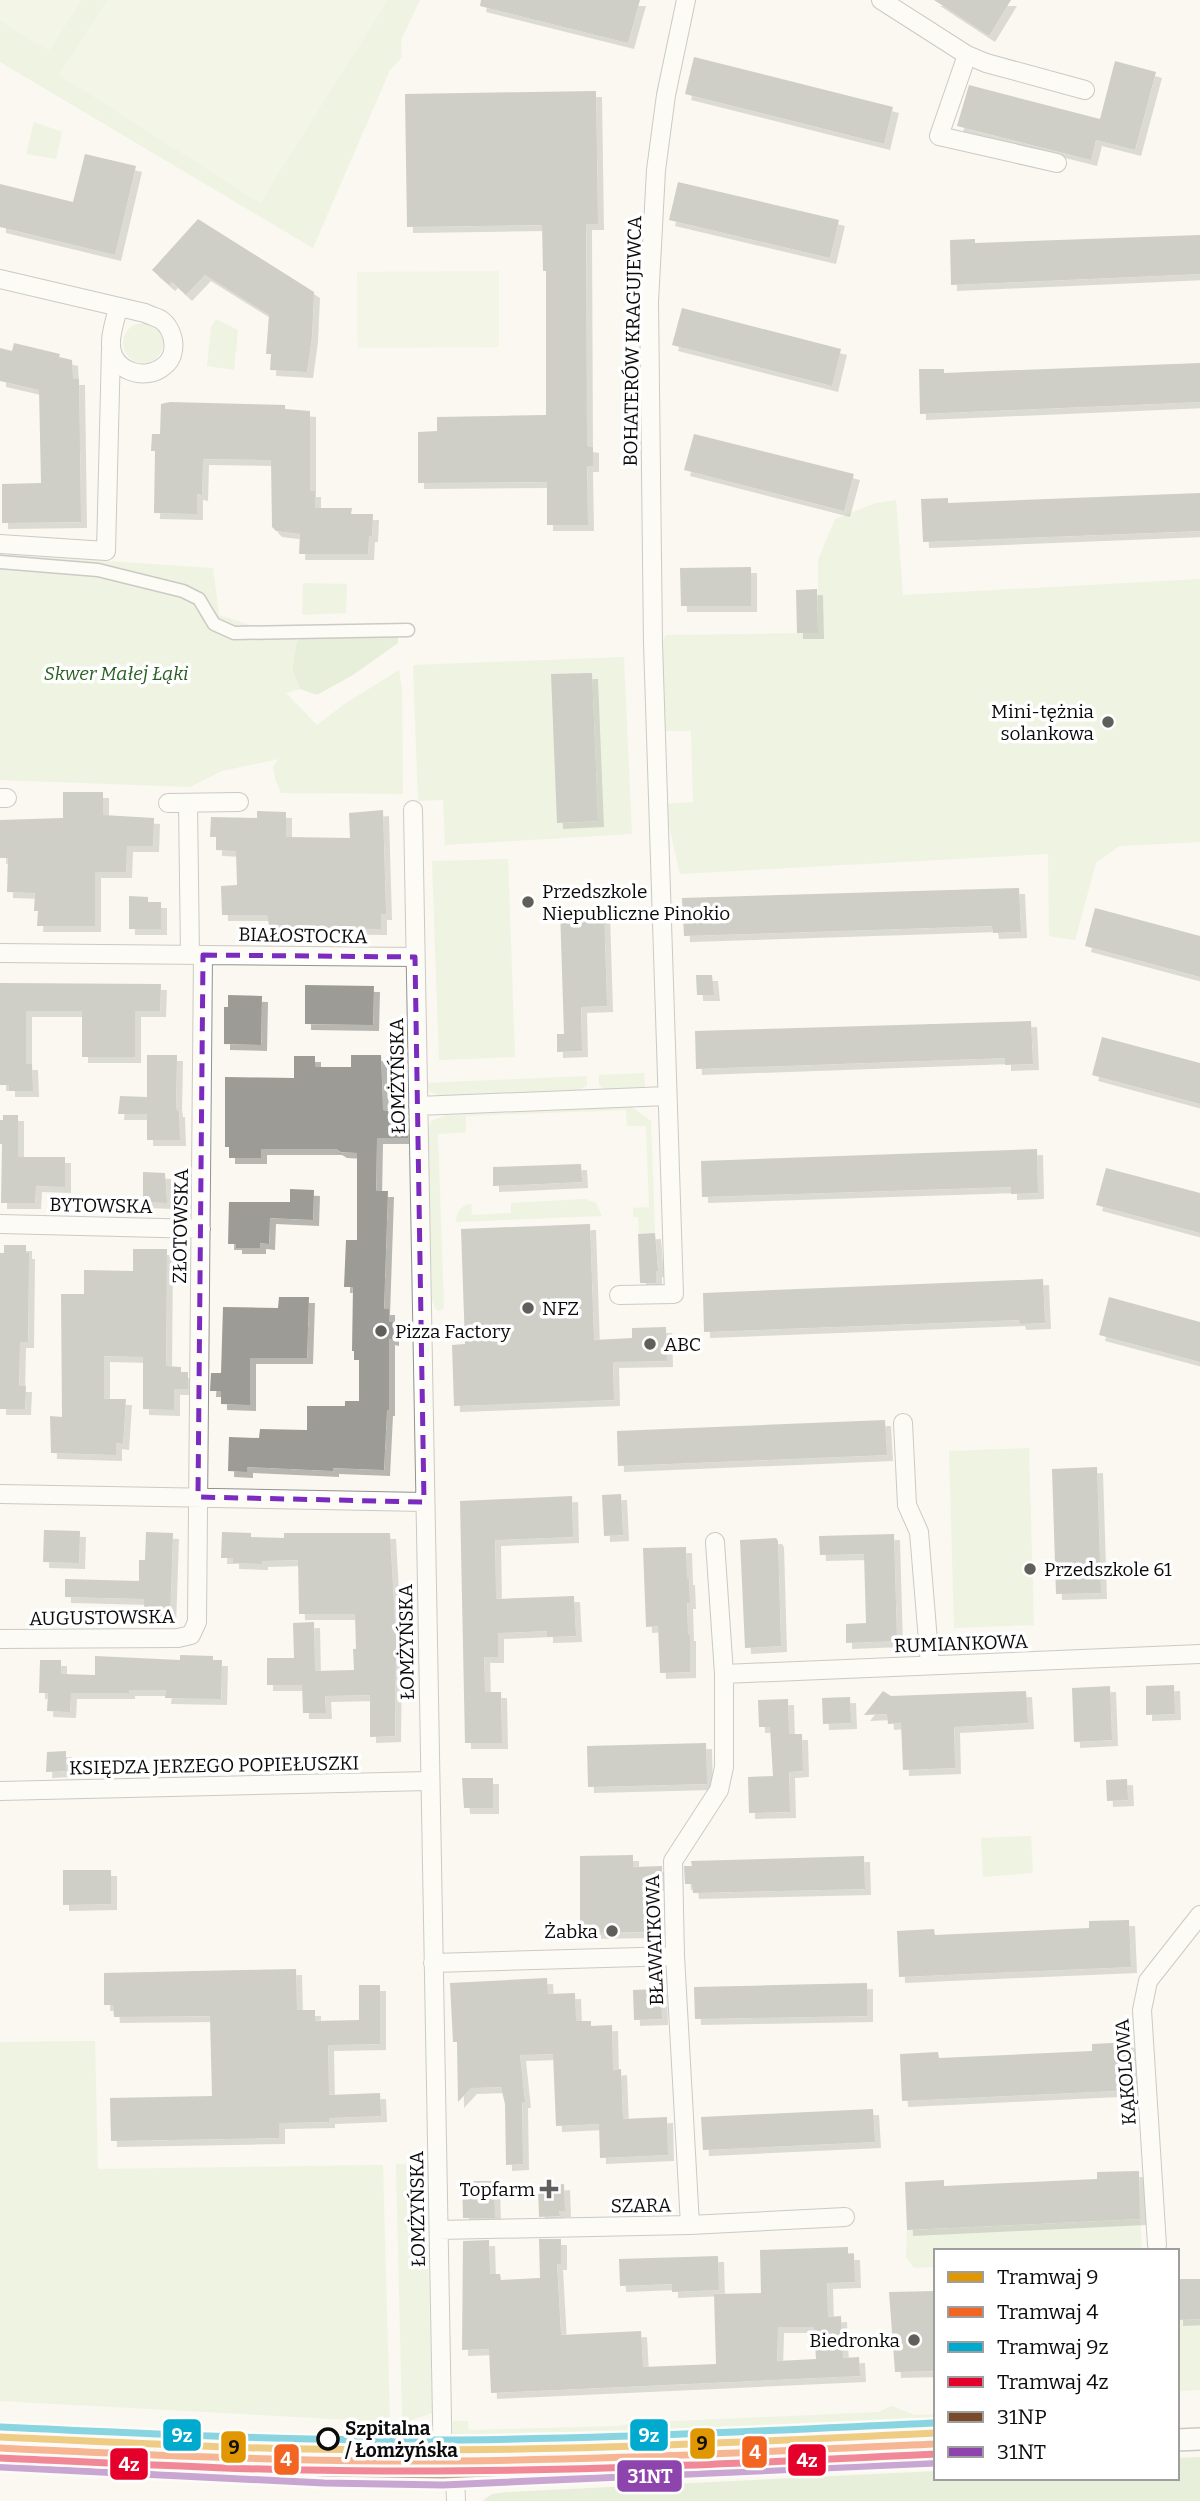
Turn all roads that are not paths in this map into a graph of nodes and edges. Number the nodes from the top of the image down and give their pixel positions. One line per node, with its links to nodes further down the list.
1 (686, 0): 19 (street, BOHATERÓW KRAGUJEWCA)
2 (881, 0): 3 (street)
3 (967, 55): 4 (street); 5 (street)
4 (1085, 89)
5 (1057, 163)
6 (0, 279): 7 (street)
7 (118, 307): 8 (street); 8 (street)
8 (111, 345): 9 (street)
9 (0, 544)
10 (0, 562): 11 (street)
11 (408, 630)
12 (239, 802): 14 (street)
13 (168, 803): 14 (street)
14 (188, 803): 17 (street)
15 (413, 810): 18 (street, ŁOMŻYŃSKA)
16 (0, 953): 17 (street, BIAŁOSTOCKA)
17 (197, 955): 18 (street, BIAŁOSTOCKA); 22 (street, ZŁOTOWSKA)
18 (415, 957): 20 (street, ŁOMŻYŃSKA)
19 (667, 1096): 20 (street); 23 (street, BOHATERÓW KRAGUJEWCA)
20 (418, 1106): 27 (street, ŁOMŻYŃSKA)
21 (0, 1224): 22 (street, BYTOWSKA)
22 (201, 1229): 26 (street, ZŁOTOWSKA)
23 (619, 1295)
24 (903, 1423): 31 (street)
25 (0, 1494): 26 (street)
26 (198, 1497): 27 (street); 29 (street, AUGUSTOWSKA)
27 (424, 1502): 33 (street, ŁOMŻYŃSKA)
28 (715, 1542): 32 (street, BŁAWATKOWA)
29 (0, 1639)
30 (1200, 1654): 31 (street, RUMIANKOWA)
31 (930, 1665): 32 (street, RUMIANKOWA)
32 (724, 1674): 36 (street, BŁAWATKOWA)
33 (429, 1781): 34 (street, KSIĘDZA JERZEGO POPIEŁUSZKI); 37 (street, ŁOMŻYŃSKA)
34 (0, 1791)
35 (1200, 1915): 41 (street, KĄKOLOWA)
36 (675, 1956): 37 (street); 39 (street, BŁAWATKOWA)
37 (433, 1963): 40 (street, ŁOMŻYŃSKA)
38 (845, 2217): 39 (street, SZARA)
39 (690, 2225): 40 (street, SZARA)
40 (439, 2230): 46 (street, ŁOMŻYŃSKA)
41 (1157, 2245)
42 (1200, 2439): 43 (street)
43 (1179, 2440)
44 (934, 2452): 46 (street)
45 (0, 2456): 46 (street)
46 (449, 2474): 47 (street, ŁOMŻYŃSKA)
47 (456, 2501)

